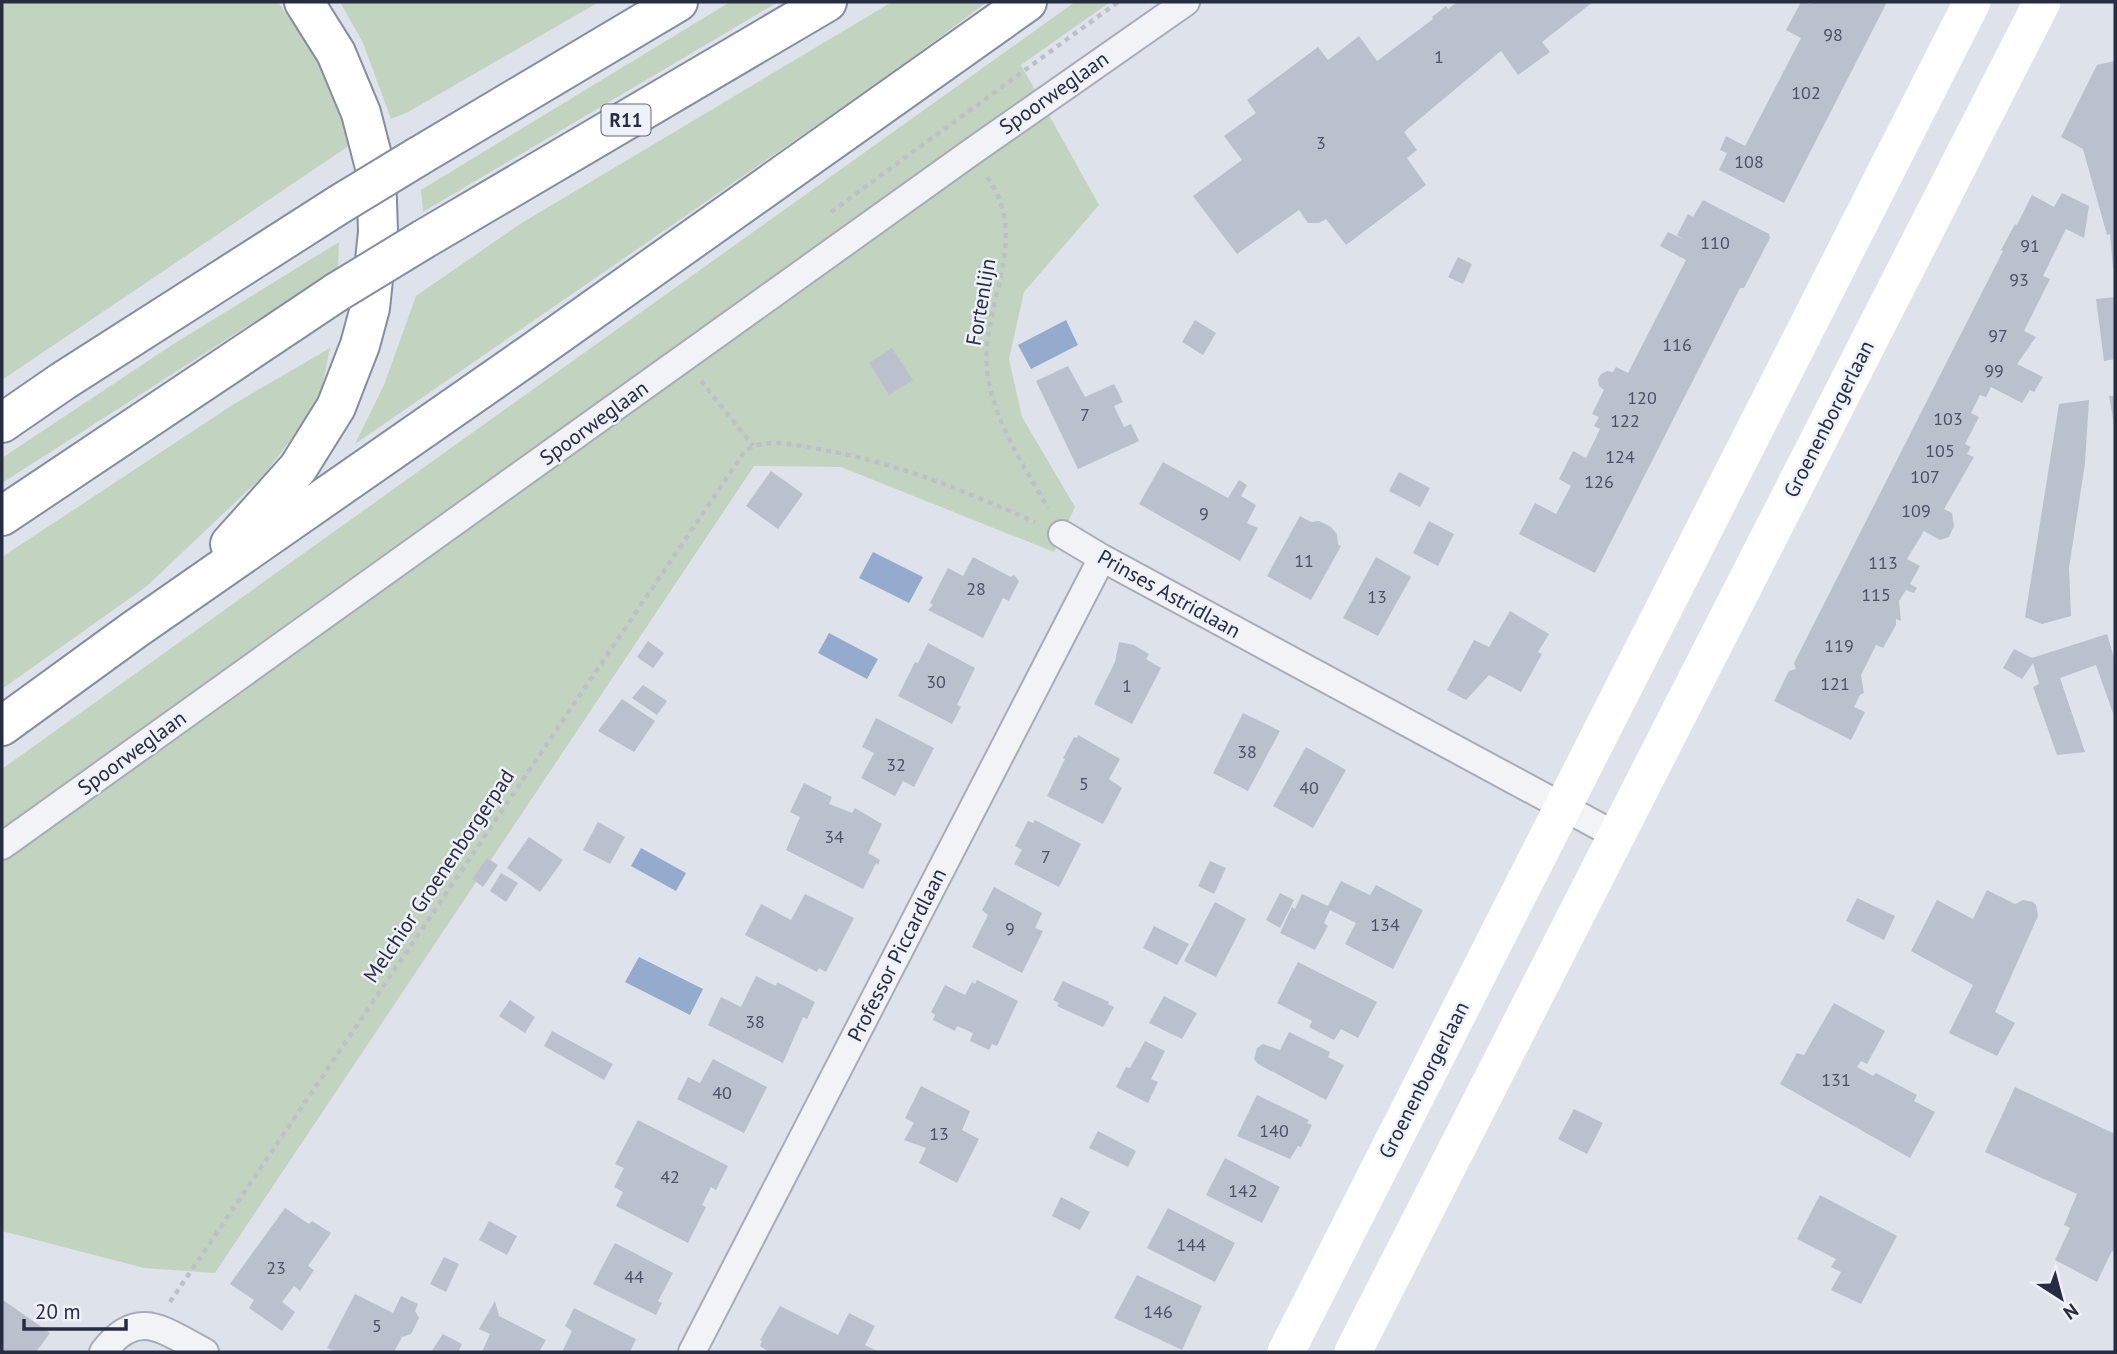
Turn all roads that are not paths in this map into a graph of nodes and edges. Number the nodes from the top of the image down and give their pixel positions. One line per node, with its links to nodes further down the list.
1 (304, 2): 12 (highway)
2 (678, 2): 8 (highway, bridge)
3 (827, 2): 9 (highway, R11, bridge)
4 (1027, 2): 12 (highway)
5 (1186, 2): 16 (street, Spoorweglaan)
6 (1972, 2): 14 (street, Groenenborgerlaan)
7 (2042, 2): 15 (street, Groenenborgerlaan)
8 (2, 423)
9 (2, 516)
10 (1062, 534): 11 (street, Prinses Astridlaan)
11 (1102, 558): 14 (street, Prinses Astridlaan); 19 (street, Professor Piccardlaan)
12 (134, 630): 13 (highway)
13 (2, 726)
14 (1563, 808): 15 (street); 20 (street, Groenenborgerlaan)
15 (1617, 836): 21 (street, Groenenborgerlaan)
16 (2, 846)
17 (103, 1352): 18 (street)
18 (205, 1352)
19 (692, 1352)
20 (1286, 1352)
21 (1353, 1352)

